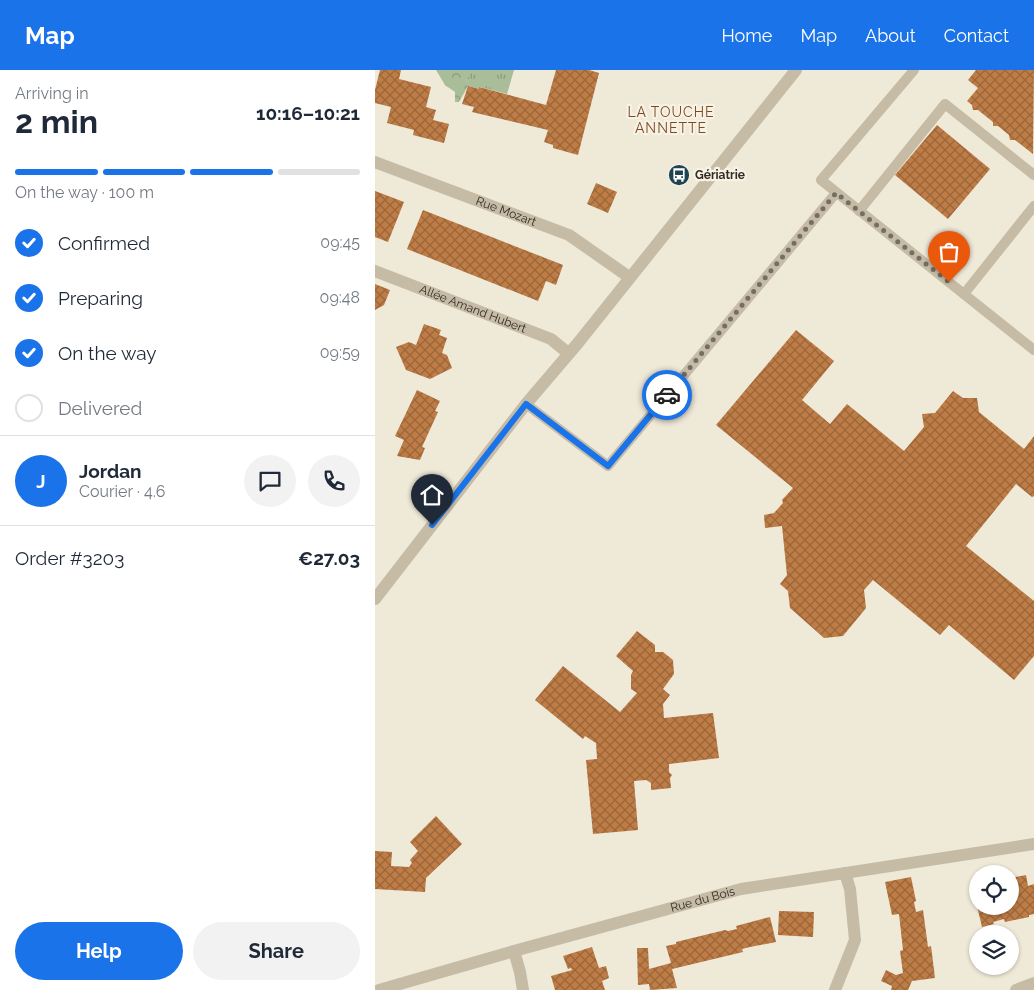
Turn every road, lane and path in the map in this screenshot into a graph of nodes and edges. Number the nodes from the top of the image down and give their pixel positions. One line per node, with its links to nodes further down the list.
1 (795, 70): 9 (street)
2 (914, 70): 5 (lane)
3 (375, 162): 9 (street, Rue Mozart)
4 (1034, 175): 7 (lane)
5 (836, 193): 7 (lane); 13 (lane)
6 (1034, 206): 10 (lane)
7 (859, 211): 10 (lane)
8 (375, 271): 12 (street, Allée Amand Hubert)
9 (629, 278): 12 (street)
10 (964, 294): 11 (lane)
11 (1034, 350)
12 (568, 353): 13 (street)
13 (526, 404): 14 (street)
14 (375, 599)
15 (1034, 844): 16 (street, Rue du Bois)
16 (845, 873): 17 (street, Rue du Bois); 21 (street)
17 (514, 951): 19 (street, Rue du Bois); 20 (street)
18 (1034, 983): 22 (street)
19 (379, 990)
20 (523, 990)
21 (835, 990)
22 (1015, 990)

